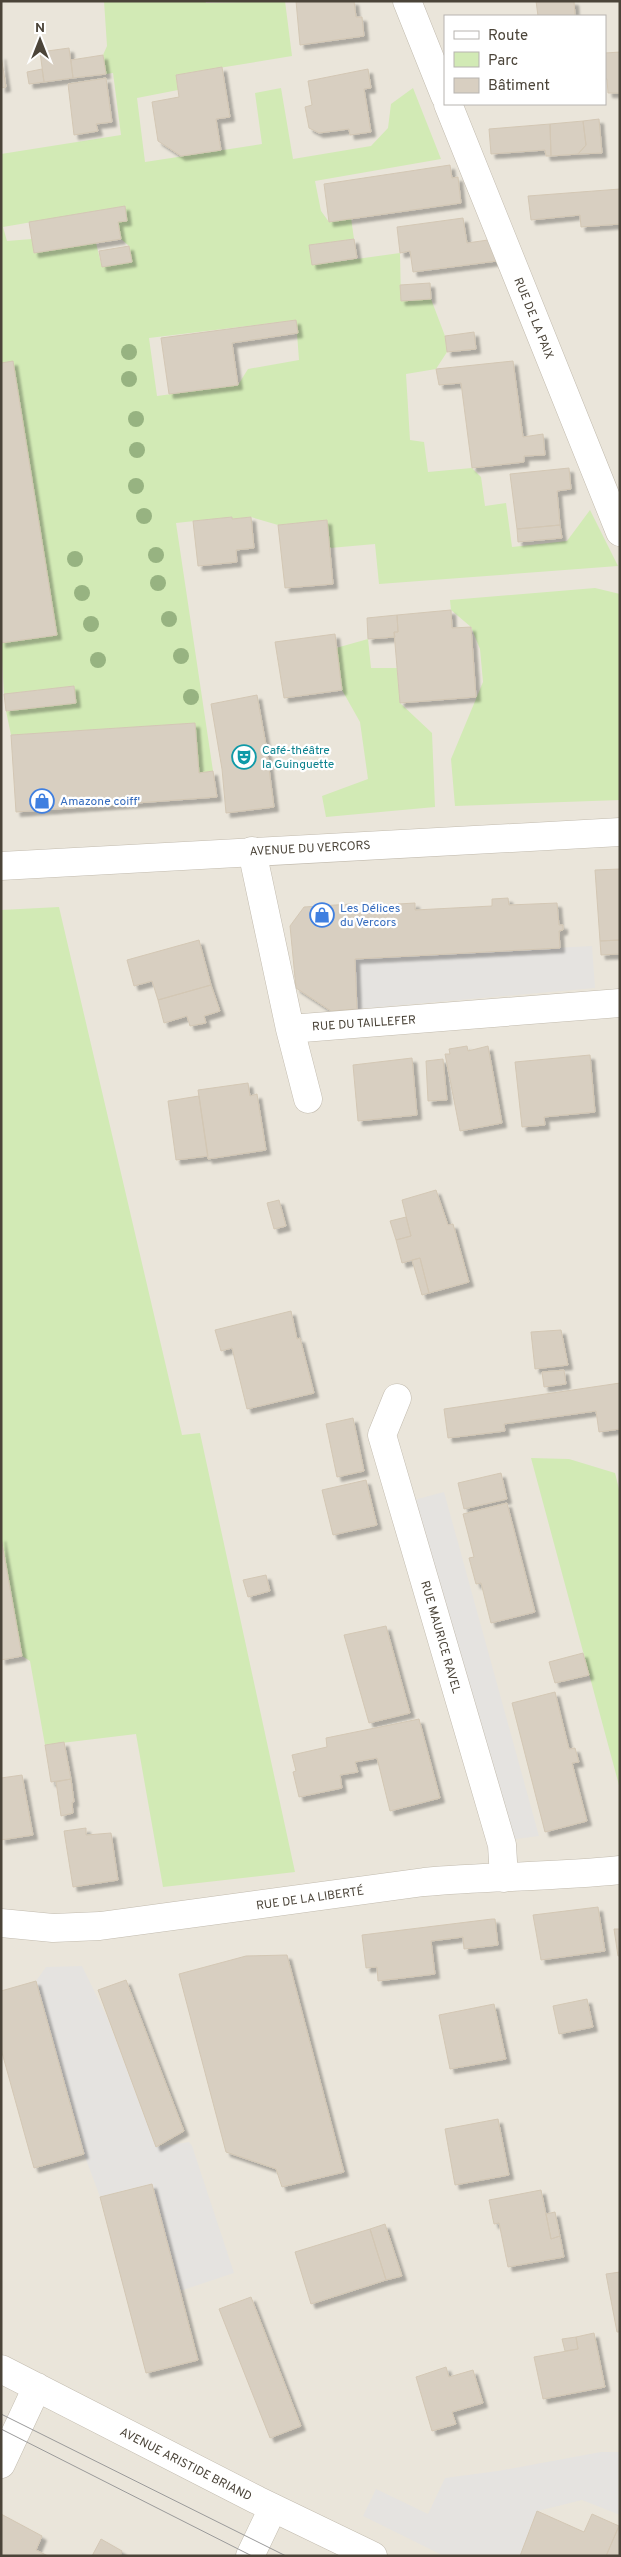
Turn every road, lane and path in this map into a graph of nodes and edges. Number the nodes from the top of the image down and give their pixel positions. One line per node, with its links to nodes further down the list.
1 (407, 1): 2 (street)
2 (444, 94)
3 (448, 105): 4 (street, RUE DE LA PAIX)
4 (620, 532)
5 (620, 832): 6 (street, AVENUE DU VERCORS)
6 (252, 851): 7 (street, AVENUE DU VERCORS); 9 (street)
7 (1, 866)
8 (620, 1003): 9 (street, RUE DU TAILLEFER)
9 (290, 1029): 10 (street)
10 (308, 1100)
11 (396, 1398): 13 (street, RUE MAURICE RAVEL)
12 (620, 1870): 13 (street, RUE DE LA LIBERTÉ)
13 (504, 1878): 14 (street, RUE DE LA LIBERTÉ)
14 (1, 1923)
15 (1, 2369): 16 (street, AVENUE ARISTIDE BRIAND)
16 (37, 2387): 17 (street); 18 (street, AVENUE ARISTIDE BRIAND)
17 (1, 2464)
18 (273, 2508): 19 (street); 20 (street, AVENUE ARISTIDE BRIAND)
19 (250, 2556)
20 (373, 2556)

